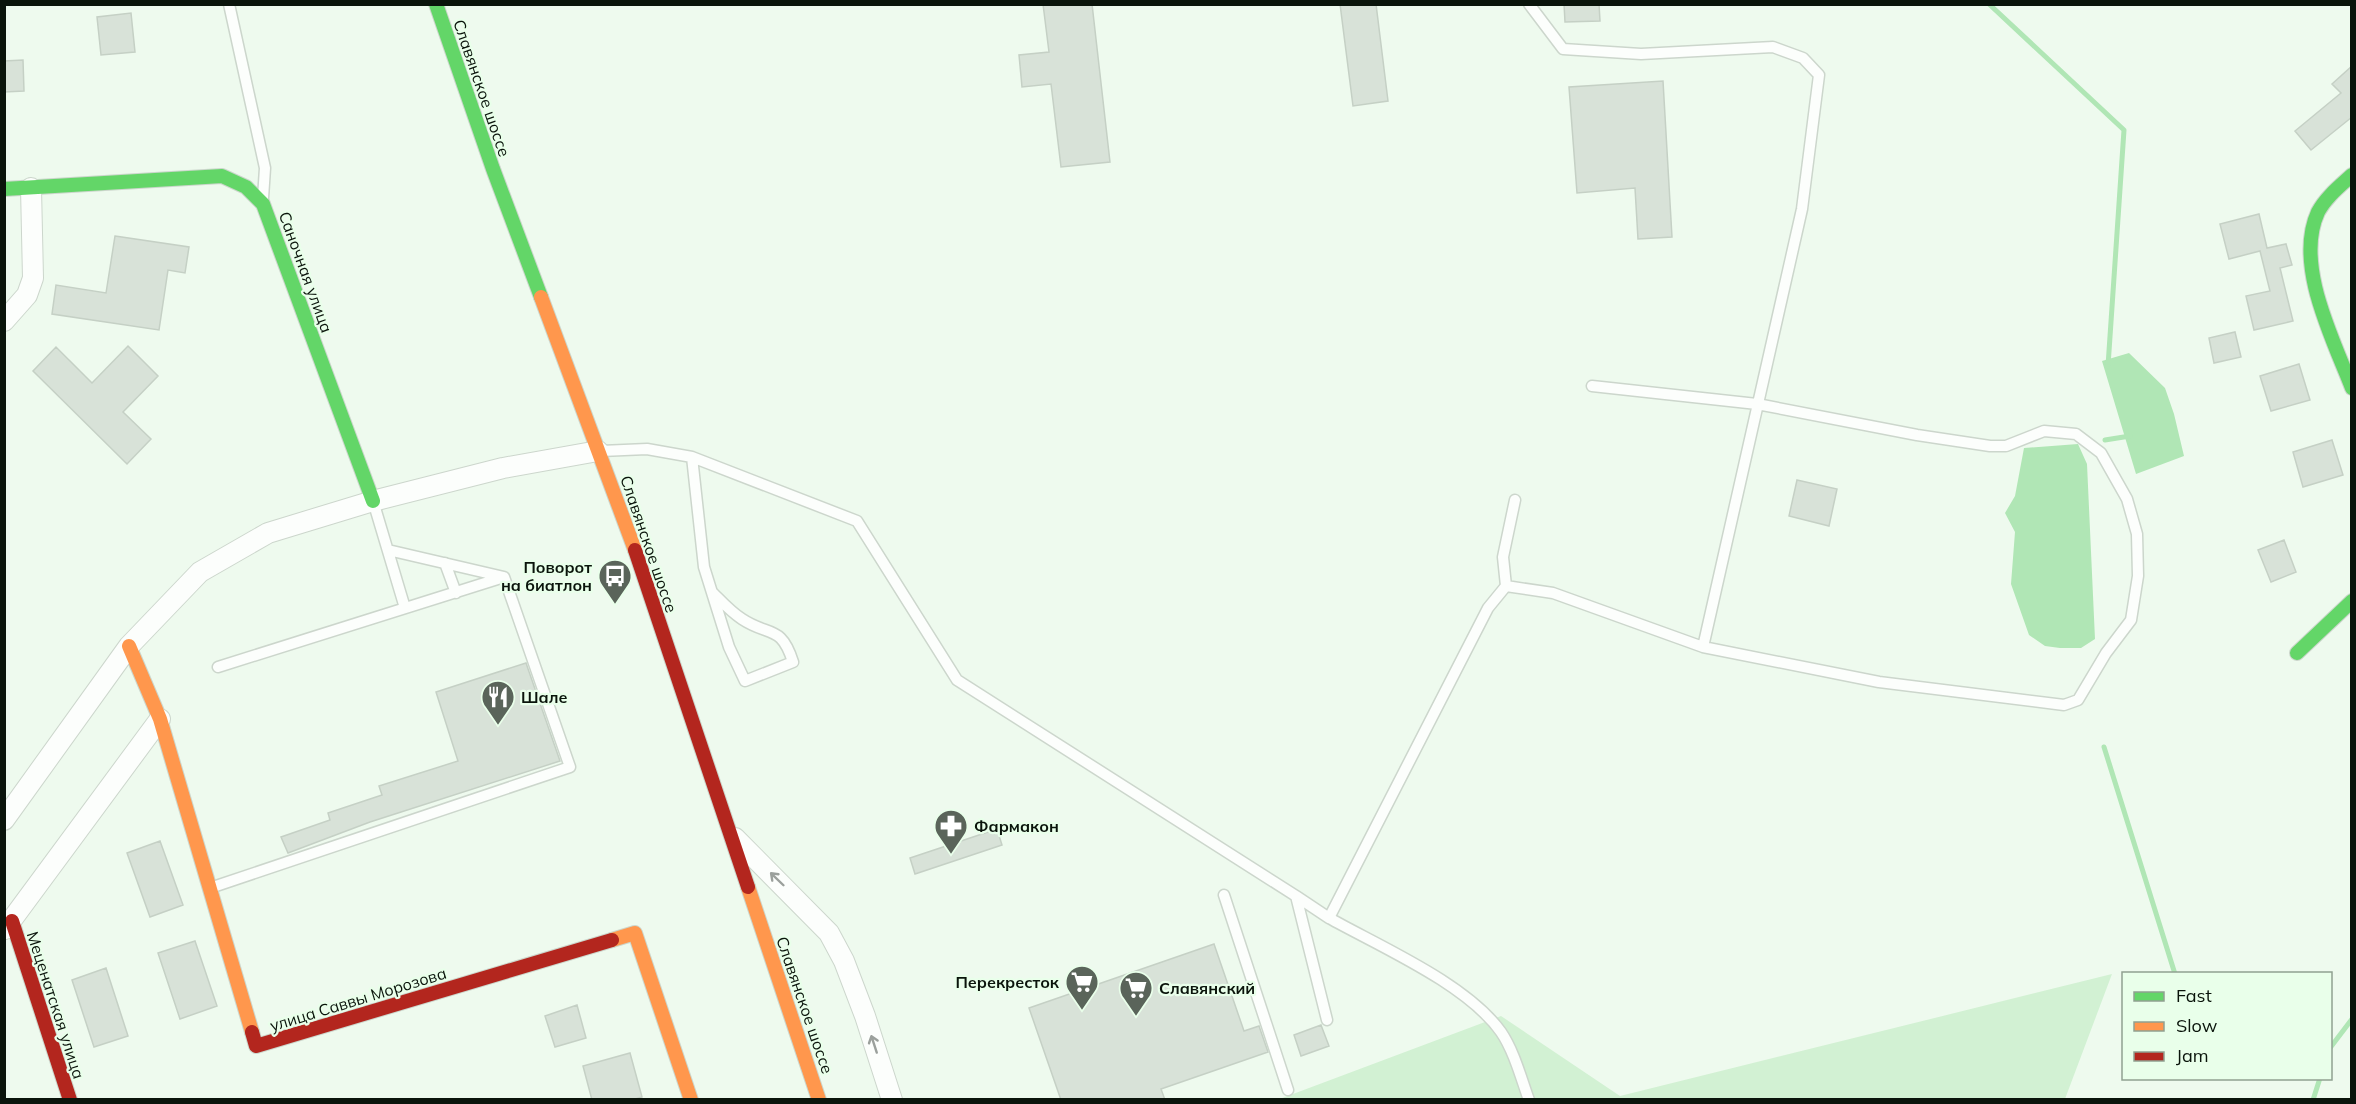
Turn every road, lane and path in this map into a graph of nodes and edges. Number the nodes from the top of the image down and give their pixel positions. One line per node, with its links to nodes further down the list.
1 (230, 4): 7 (lane)
2 (436, 4): 12 (street, Славянское шоссе)
3 (1529, 4): 11 (lane)
4 (2352, 175): 10 (street)
5 (31, 188): 6 (street, Саночная улица); 7 (street, Саночная улица); 8 (street)
6 (4, 189)
7 (263, 204): 15 (street, Саночная улица)
8 (4, 321)
9 (1593, 386): 11 (lane)
10 (2352, 388)
11 (1758, 404): 25 (lane); 25 (lane)
12 (598, 451): 13 (lane); 15 (street); 30 (street, Славянское шоссе)
13 (692, 457): 21 (lane); 33 (lane)
14 (1515, 500): 19 (lane)
15 (373, 501): 16 (lane); 24 (street)
16 (388, 550): 17 (lane); 23 (lane)
17 (445, 563): 18 (lane); 20 (lane)
18 (504, 577): 20 (lane); 31 (lane)
19 (1506, 586): 25 (lane); 34 (lane)
20 (456, 592): 23 (lane)
21 (713, 593): 21 (lane)
22 (2352, 601): 26 (street)
23 (405, 608): 27 (lane)
24 (129, 646): 28 (street, улица Саввы Морозова); 29 (street)
25 (1703, 647)
26 (2297, 653)
27 (218, 667)
28 (160, 719): 31 (street, улица Саввы Морозова); 35 (street)
29 (4, 820)
30 (732, 836): 40 (street, Славянское шоссе); 41 (street, one-way to 30)
31 (210, 888): 39 (street, улица Саввы Морозова)
32 (1224, 895): 37 (lane)
33 (1296, 896): 34 (lane); 36 (lane)
34 (1329, 918): 42 (lane)
35 (8, 925): 38 (street, Меценатская улица)
36 (1327, 1020)
37 (1288, 1090)
38 (70, 1100)
39 (691, 1100)
40 (819, 1100)
41 (892, 1100)
42 (1529, 1100)

